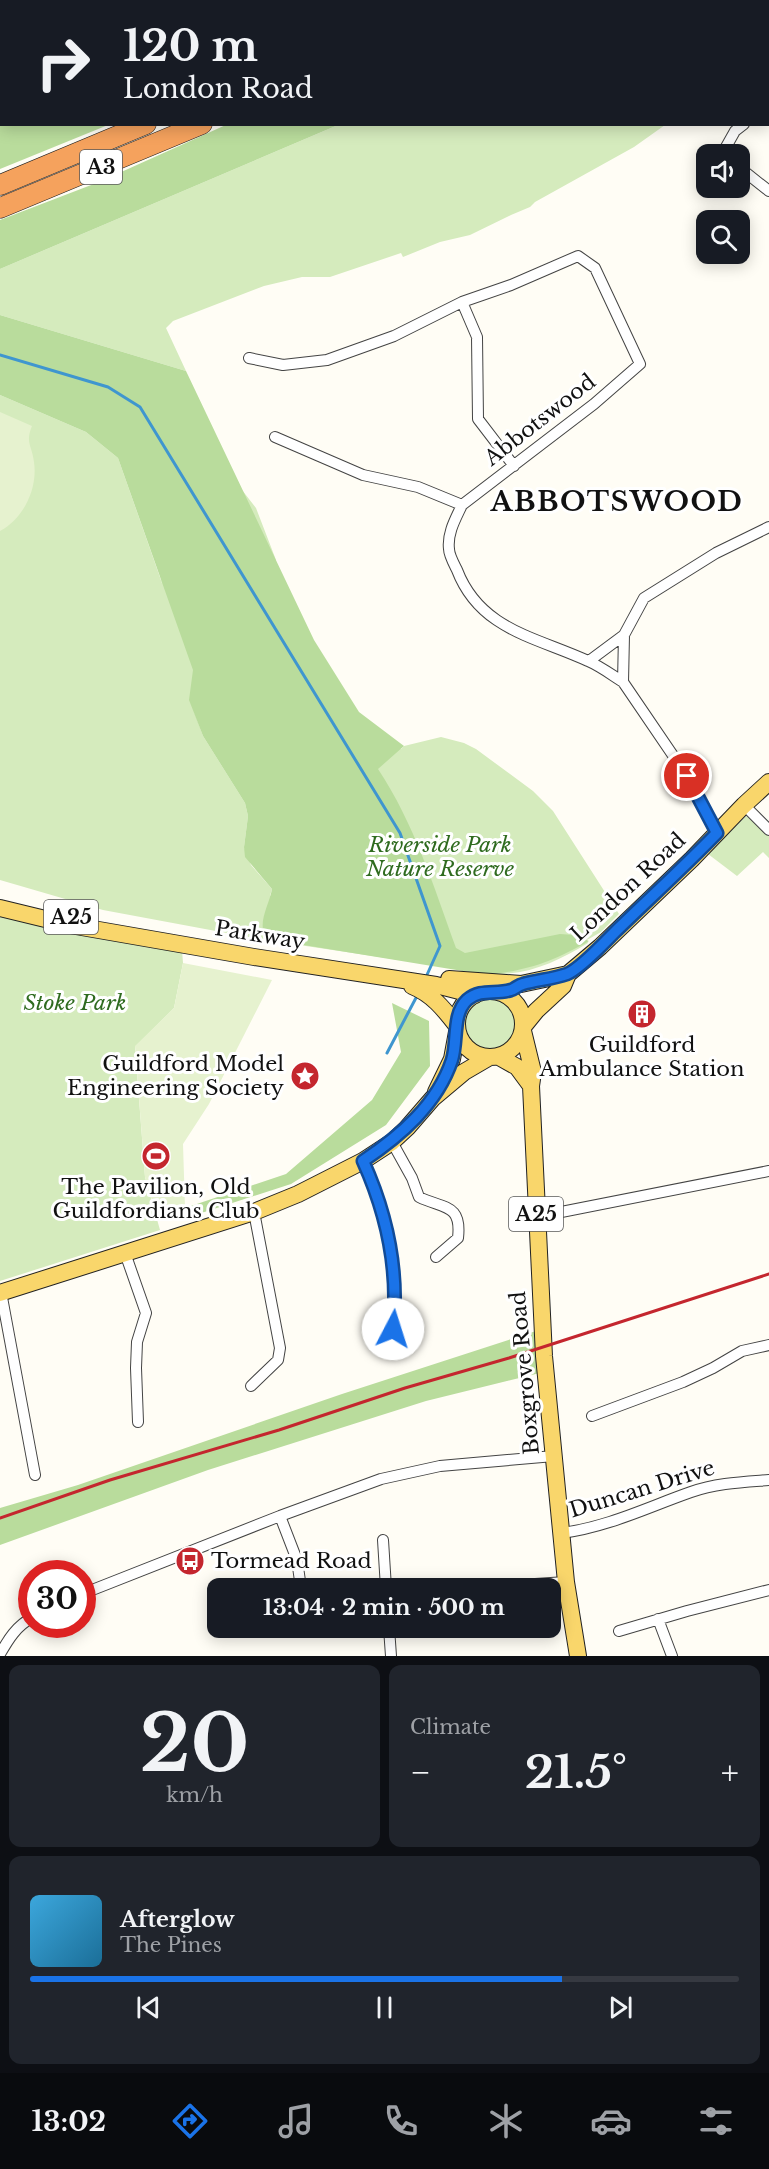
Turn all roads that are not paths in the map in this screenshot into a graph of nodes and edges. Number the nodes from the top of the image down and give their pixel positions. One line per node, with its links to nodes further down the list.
1 (141, 126): 6 (highway, A3)
2 (197, 126): 8 (highway, A3)
3 (741, 126): 4 (street)
4 (728, 144)
5 (750, 176): 7 (street)
6 (0, 185)
7 (769, 191)
8 (0, 208)
9 (462, 302): 10 (street); 12 (street); 12 (street, Abbotswood)
10 (249, 358)
11 (275, 437): 13 (street)
12 (514, 466): 13 (street, Abbotswood)
13 (462, 505): 16 (street)
14 (769, 527): 15 (street)
15 (624, 635): 16 (street); 17 (street)
16 (589, 661): 17 (street)
17 (623, 682): 21 (street)
18 (769, 783): 19 (main road, London Road)
19 (744, 805): 20 (street); 21 (main road, London Road)
20 (769, 830)
21 (717, 833): 25 (main road, London Road)
22 (0, 896): 24 (main road, Parkway / A25)
23 (0, 908): 24 (main road, Parkway / A25)
24 (142, 937): 26 (main road, Parkway / A25)
25 (568, 974): 27 (main road); 31 (main road)
26 (370, 975): 27 (main road); 29 (main road, A25); 30 (main road, A25)
27 (521, 984): 28 (main road)
28 (495, 992): 29 (main road); 31 (main road)
29 (475, 994): 30 (main road)
30 (457, 1029): 32 (main road); 34 (main road)
31 (523, 1029): 32 (main road); 33 (main road, A25)
32 (493, 1057): 33 (main road); 34 (main road)
33 (531, 1086): 39 (main road, Boxgrove Road / A25)
34 (433, 1098): 35 (main road)
35 (392, 1142): 36 (main road); 41 (street)
36 (363, 1161): 38 (main road); 43 (street)
37 (769, 1171): 39 (street)
38 (254, 1212): 40 (main road); 45 (street)
39 (536, 1217): 48 (main road, Boxgrove Road / A25)
40 (125, 1253): 42 (main road); 47 (street)
41 (436, 1257)
42 (0, 1293): 49 (street)
43 (393, 1329)
44 (769, 1346): 46 (street)
45 (251, 1386)
46 (591, 1416)
47 (138, 1422)
48 (554, 1456): 51 (street); 52 (main road, Boxgrove Road / A25)
49 (35, 1475)
50 (769, 1480): 52 (street, Duncan Drive)
51 (280, 1516): 54 (street); 58 (street)
52 (562, 1533): 57 (main road, Boxgrove Road / A25)
53 (383, 1540): 55 (street)
54 (300, 1578)
55 (385, 1578)
56 (561, 1582): 57 (street)
57 (566, 1582): 66 (main road, Boxgrove Road / A25)
58 (96, 1588)
59 (769, 1590): 60 (street)
60 (658, 1619): 62 (street); 67 (street)
61 (18, 1628): 64 (street)
62 (619, 1631)
63 (390, 1638): 65 (street)
64 (0, 1654)
65 (391, 1656)
66 (578, 1656)
67 (672, 1656)

